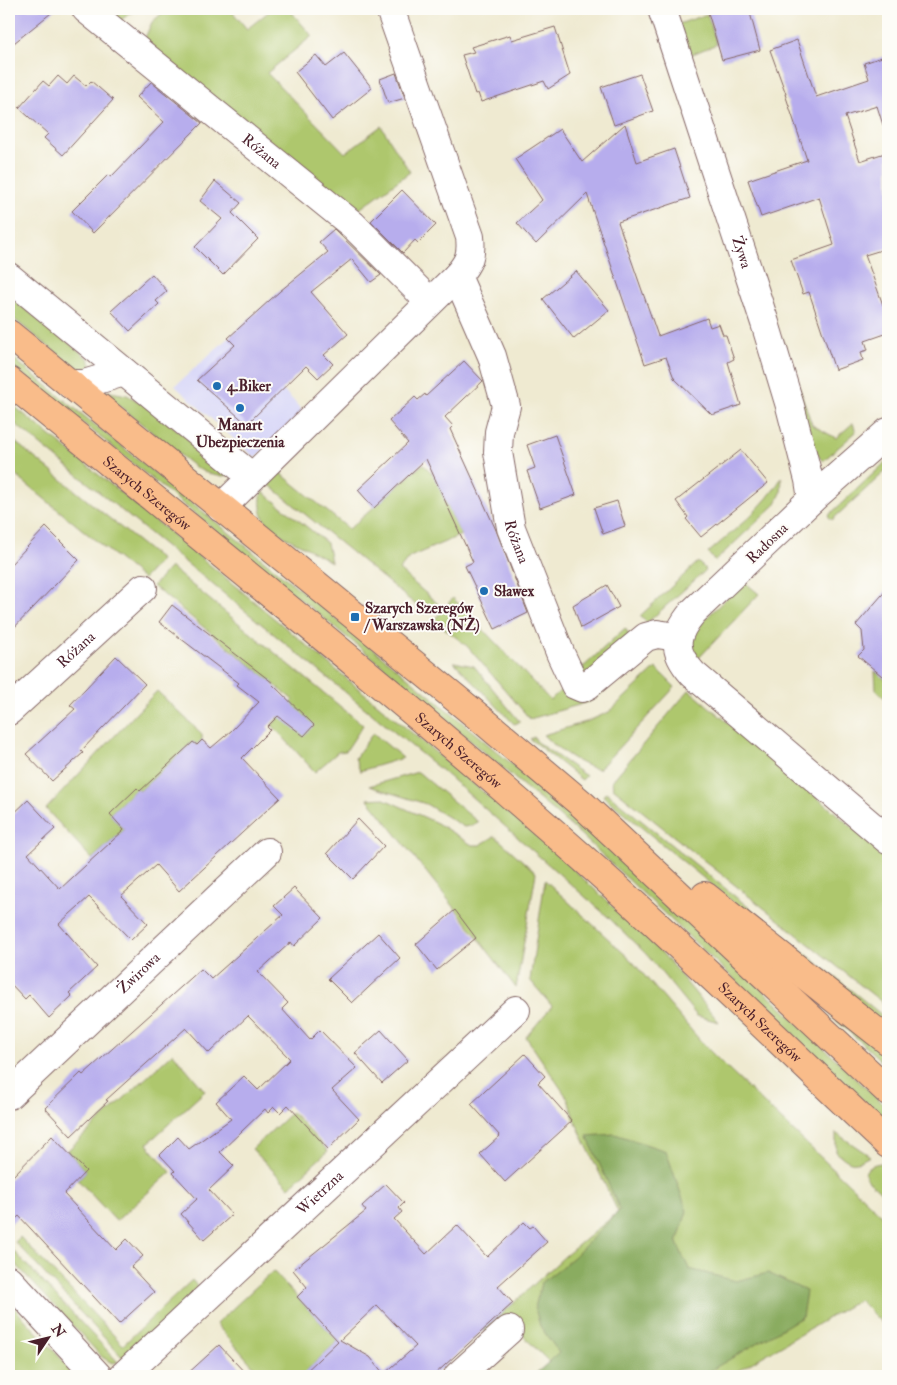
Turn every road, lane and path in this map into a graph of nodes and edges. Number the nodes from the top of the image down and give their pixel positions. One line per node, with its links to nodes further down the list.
1 (86, 9): 6 (street, Różana)
2 (390, 9): 4 (street)
3 (662, 9): 13 (street, Żywa)
4 (457, 276): 6 (street); 16 (street, Różana)
5 (9, 277): 8 (street)
6 (430, 302): 12 (street)
7 (9, 334): 10 (main road)
8 (124, 372): 10 (street); 12 (street)
9 (9, 381): 25 (main road, Szarych Szeregów)
10 (70, 384): 14 (main road)
11 (888, 432): 13 (street, Radosna)
12 (252, 477): 14 (street)
13 (812, 499): 16 (street, Radosna)
14 (221, 508): 18 (main road)
15 (143, 588): 17 (street, Różana)
16 (677, 637): 19 (street)
17 (9, 711)
18 (583, 805): 22 (main road); 23 (main road)
19 (888, 840)
20 (268, 852): 24 (street, Żwirowa)
21 (516, 1010): 29 (street, Wietrzna)
22 (888, 1041)
23 (888, 1091)
24 (9, 1095)
25 (888, 1144)
26 (9, 1280): 28 (street)
27 (509, 1330): 30 (street)
28 (98, 1376)
29 (123, 1376)
30 (458, 1376)

